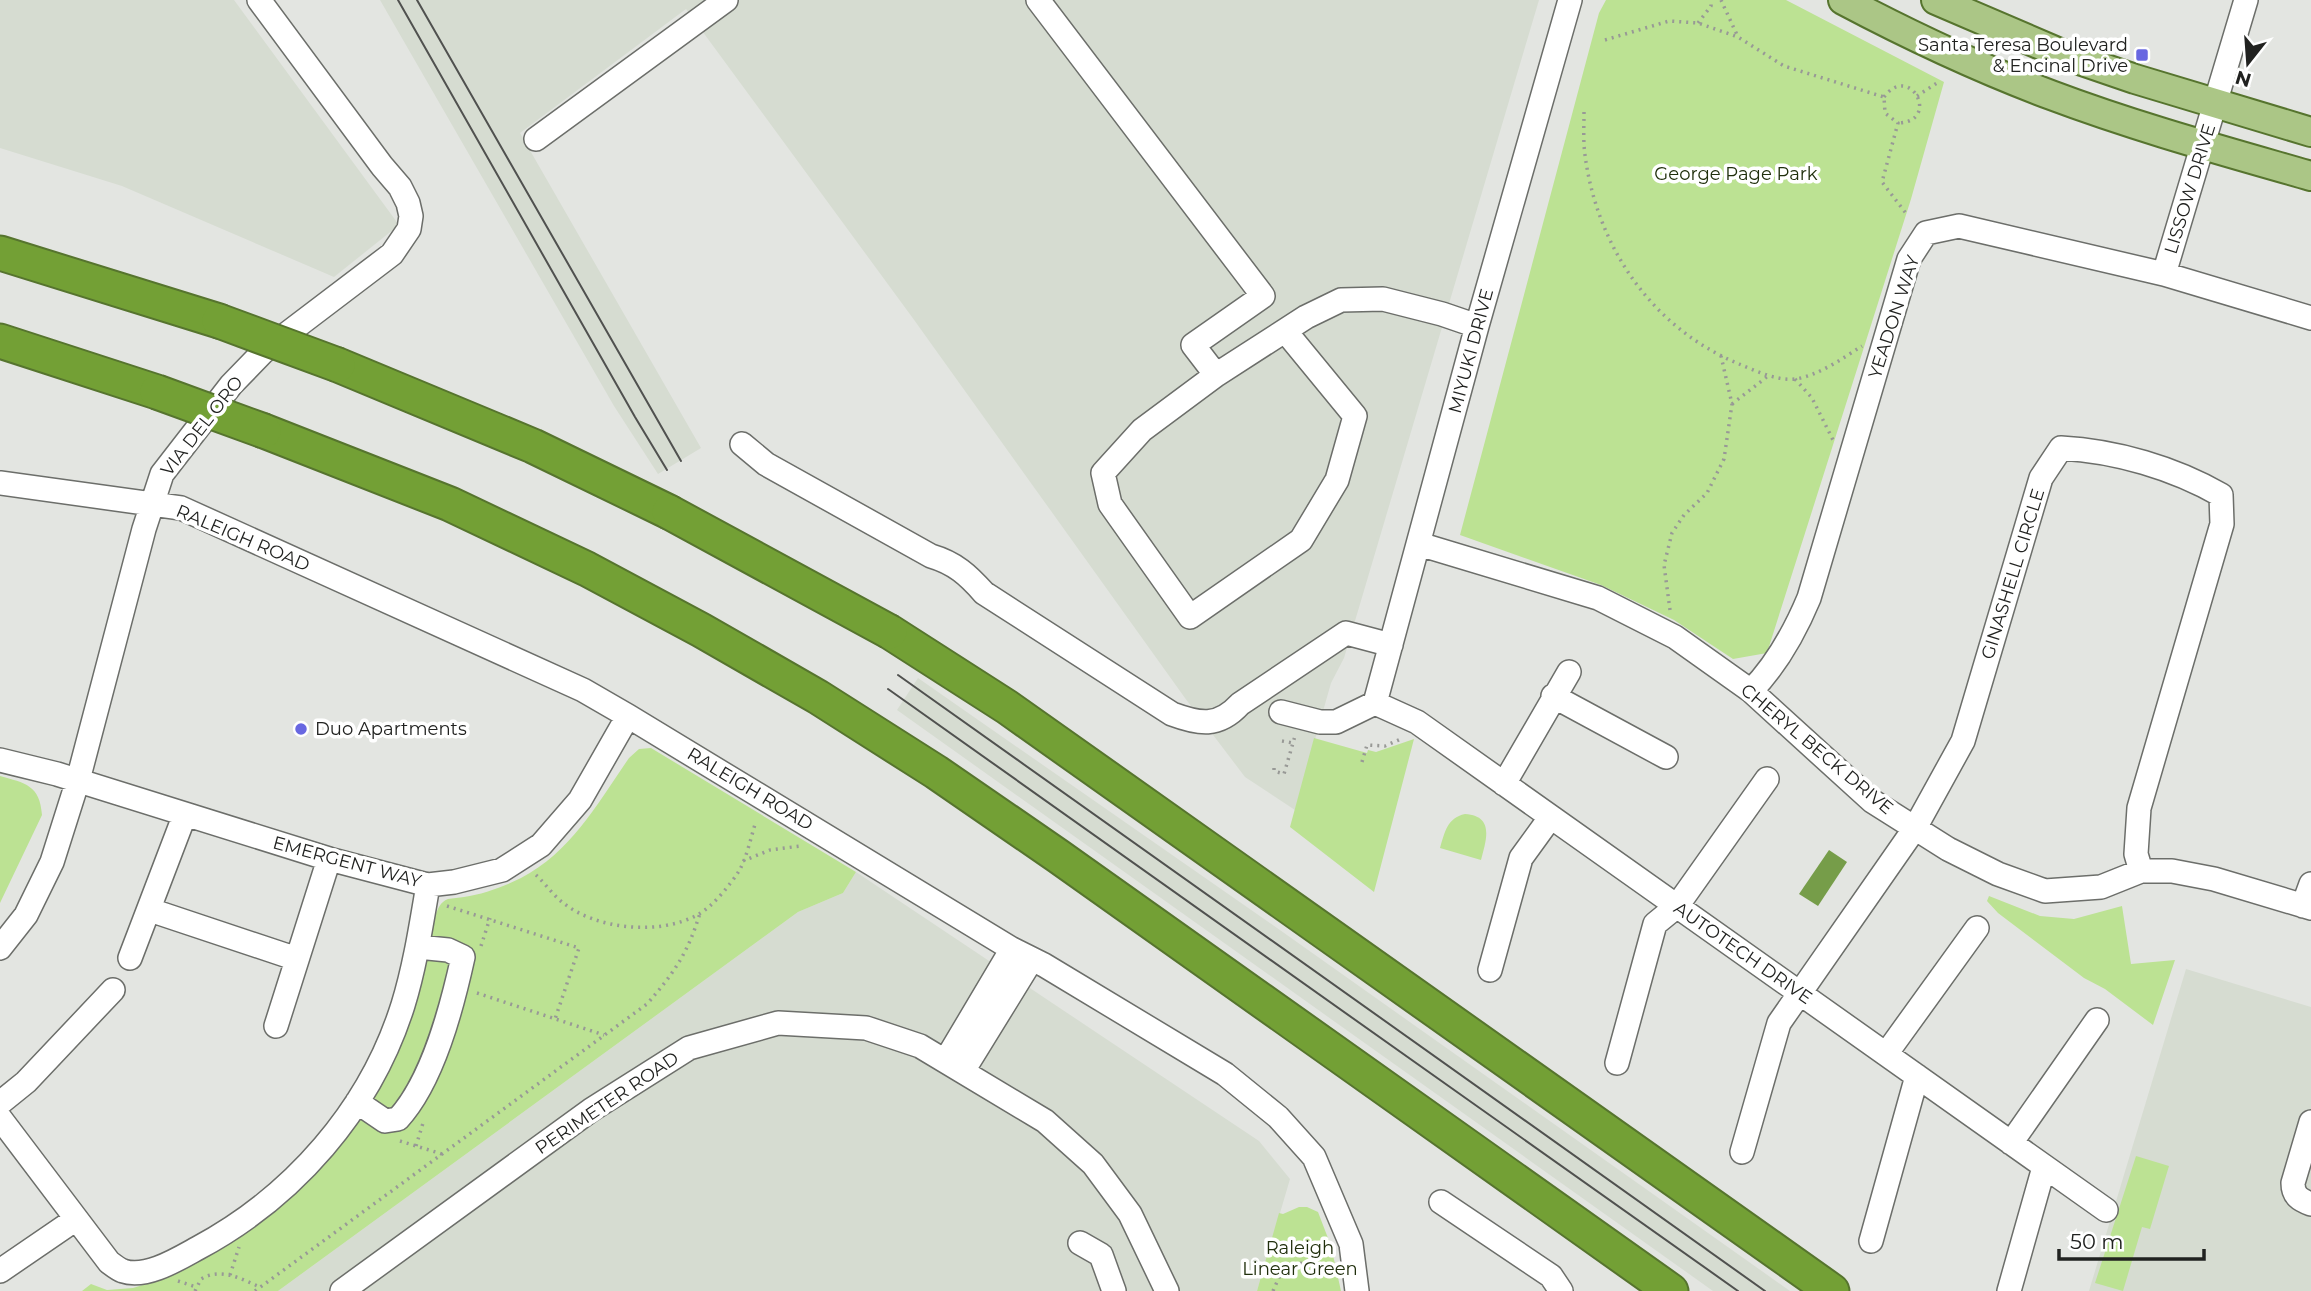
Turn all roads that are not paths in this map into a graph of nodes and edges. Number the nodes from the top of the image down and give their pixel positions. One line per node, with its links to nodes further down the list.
1 (259, 0): 22 (street, VIA DEL ORO)
2 (726, 0): 10 (street)
3 (1038, 0): 19 (street)
4 (1570, 0): 16 (street, MIYUKI DRIVE)
5 (1843, 0): 11 (main road)
6 (1936, 0): 8 (main road)
7 (2246, 0): 8 (street, LISSOW DRIVE)
8 (2216, 103): 9 (main road); 11 (street, LISSOW DRIVE)
9 (2311, 132)
10 (536, 139)
11 (2204, 146): 12 (main road); 14 (street, LISSOW DRIVE)
12 (2311, 176)
13 (0, 253): 81 (highway, bridge)
14 (2164, 274): 15 (street, YEADON WAY); 26 (street, YEADON WAY)
15 (2311, 318)
16 (1477, 326): 17 (street); 23 (street, MIYUKI DRIVE)
17 (1286, 332): 19 (street); 19 (street)
18 (0, 341): 80 (highway, bridge)
19 (1216, 375)
20 (742, 444): 24 (street)
21 (0, 484): 22 (street, RALEIGH ROAD)
22 (152, 505): 30 (street, RALEIGH ROAD); 34 (street, VIA DEL ORO)
23 (1419, 544): 24 (street, MIYUKI DRIVE); 26 (street, CHERYL BECK DRIVE)
24 (1391, 645): 28 (street, MIYUKI DRIVE)
25 (1569, 672): 27 (street)
26 (1751, 691): 38 (street, CHERYL BECK DRIVE)
27 (1553, 696): 31 (street); 35 (street)
28 (1375, 703): 29 (street); 35 (street, AUTOTECH DRIVE)
29 (1291, 715)
30 (628, 716): 42 (street, EMERGENT WAY); 49 (street, RALEIGH ROAD)
31 (1666, 757)
32 (0, 760): 34 (street, EMERGENT WAY)
33 (1766, 779): 43 (street)
34 (78, 780): 36 (street, EMERGENT WAY); 48 (street, VIA DEL ORO)
35 (1504, 784): 37 (street, AUTOTECH DRIVE)
36 (185, 814): 39 (street, EMERGENT WAY); 45 (street)
37 (1550, 818): 43 (street, AUTOTECH DRIVE); 52 (street)
38 (1915, 828): 40 (street, CHERYL BECK DRIVE); 40 (street, GINASHELL CIRCLE); 54 (street)
39 (329, 859): 42 (street, EMERGENT WAY); 51 (street)
40 (2141, 871): 44 (street, CHERYL BECK DRIVE)
41 (2311, 884): 44 (street)
42 (428, 885): 47 (street)
43 (1677, 906): 54 (street, AUTOTECH DRIVE); 58 (street)
44 (2307, 907)
45 (150, 910): 50 (street); 51 (street)
46 (1977, 929): 57 (street)
47 (418, 947): 61 (street); 61 (street)
48 (0, 948)
49 (1022, 954): 59 (street); 78 (street, RALEIGH ROAD)
50 (130, 958)
51 (297, 959): 56 (street)
52 (1490, 970)
53 (113, 990): 62 (street)
54 (1799, 993): 57 (street, AUTOTECH DRIVE); 66 (street)
55 (2097, 1020): 65 (street)
56 (275, 1026)
57 (1886, 1054): 60 (street, AUTOTECH DRIVE)
58 (1617, 1063)
59 (955, 1065): 75 (street, PERIMETER ROAD); 77 (street)
60 (1917, 1076): 65 (street, AUTOTECH DRIVE); 72 (street)
61 (357, 1102): 71 (street)
62 (0, 1103)
63 (0, 1118): 71 (street)
64 (2311, 1122): 69 (street)
65 (2011, 1143): 67 (street, AUTOTECH DRIVE)
66 (1742, 1152)
67 (2044, 1167): 70 (street, AUTOTECH DRIVE); 82 (street)
68 (1441, 1202): 79 (street)
69 (2311, 1204)
70 (2106, 1210)
71 (76, 1219): 74 (street)
72 (1871, 1241)
73 (1080, 1242): 76 (street)
74 (0, 1272)
75 (342, 1291)
76 (1114, 1291)
77 (1167, 1291)
78 (1357, 1291)
79 (1561, 1291)
80 (1671, 1291)
81 (1832, 1291)
82 (2009, 1291)

